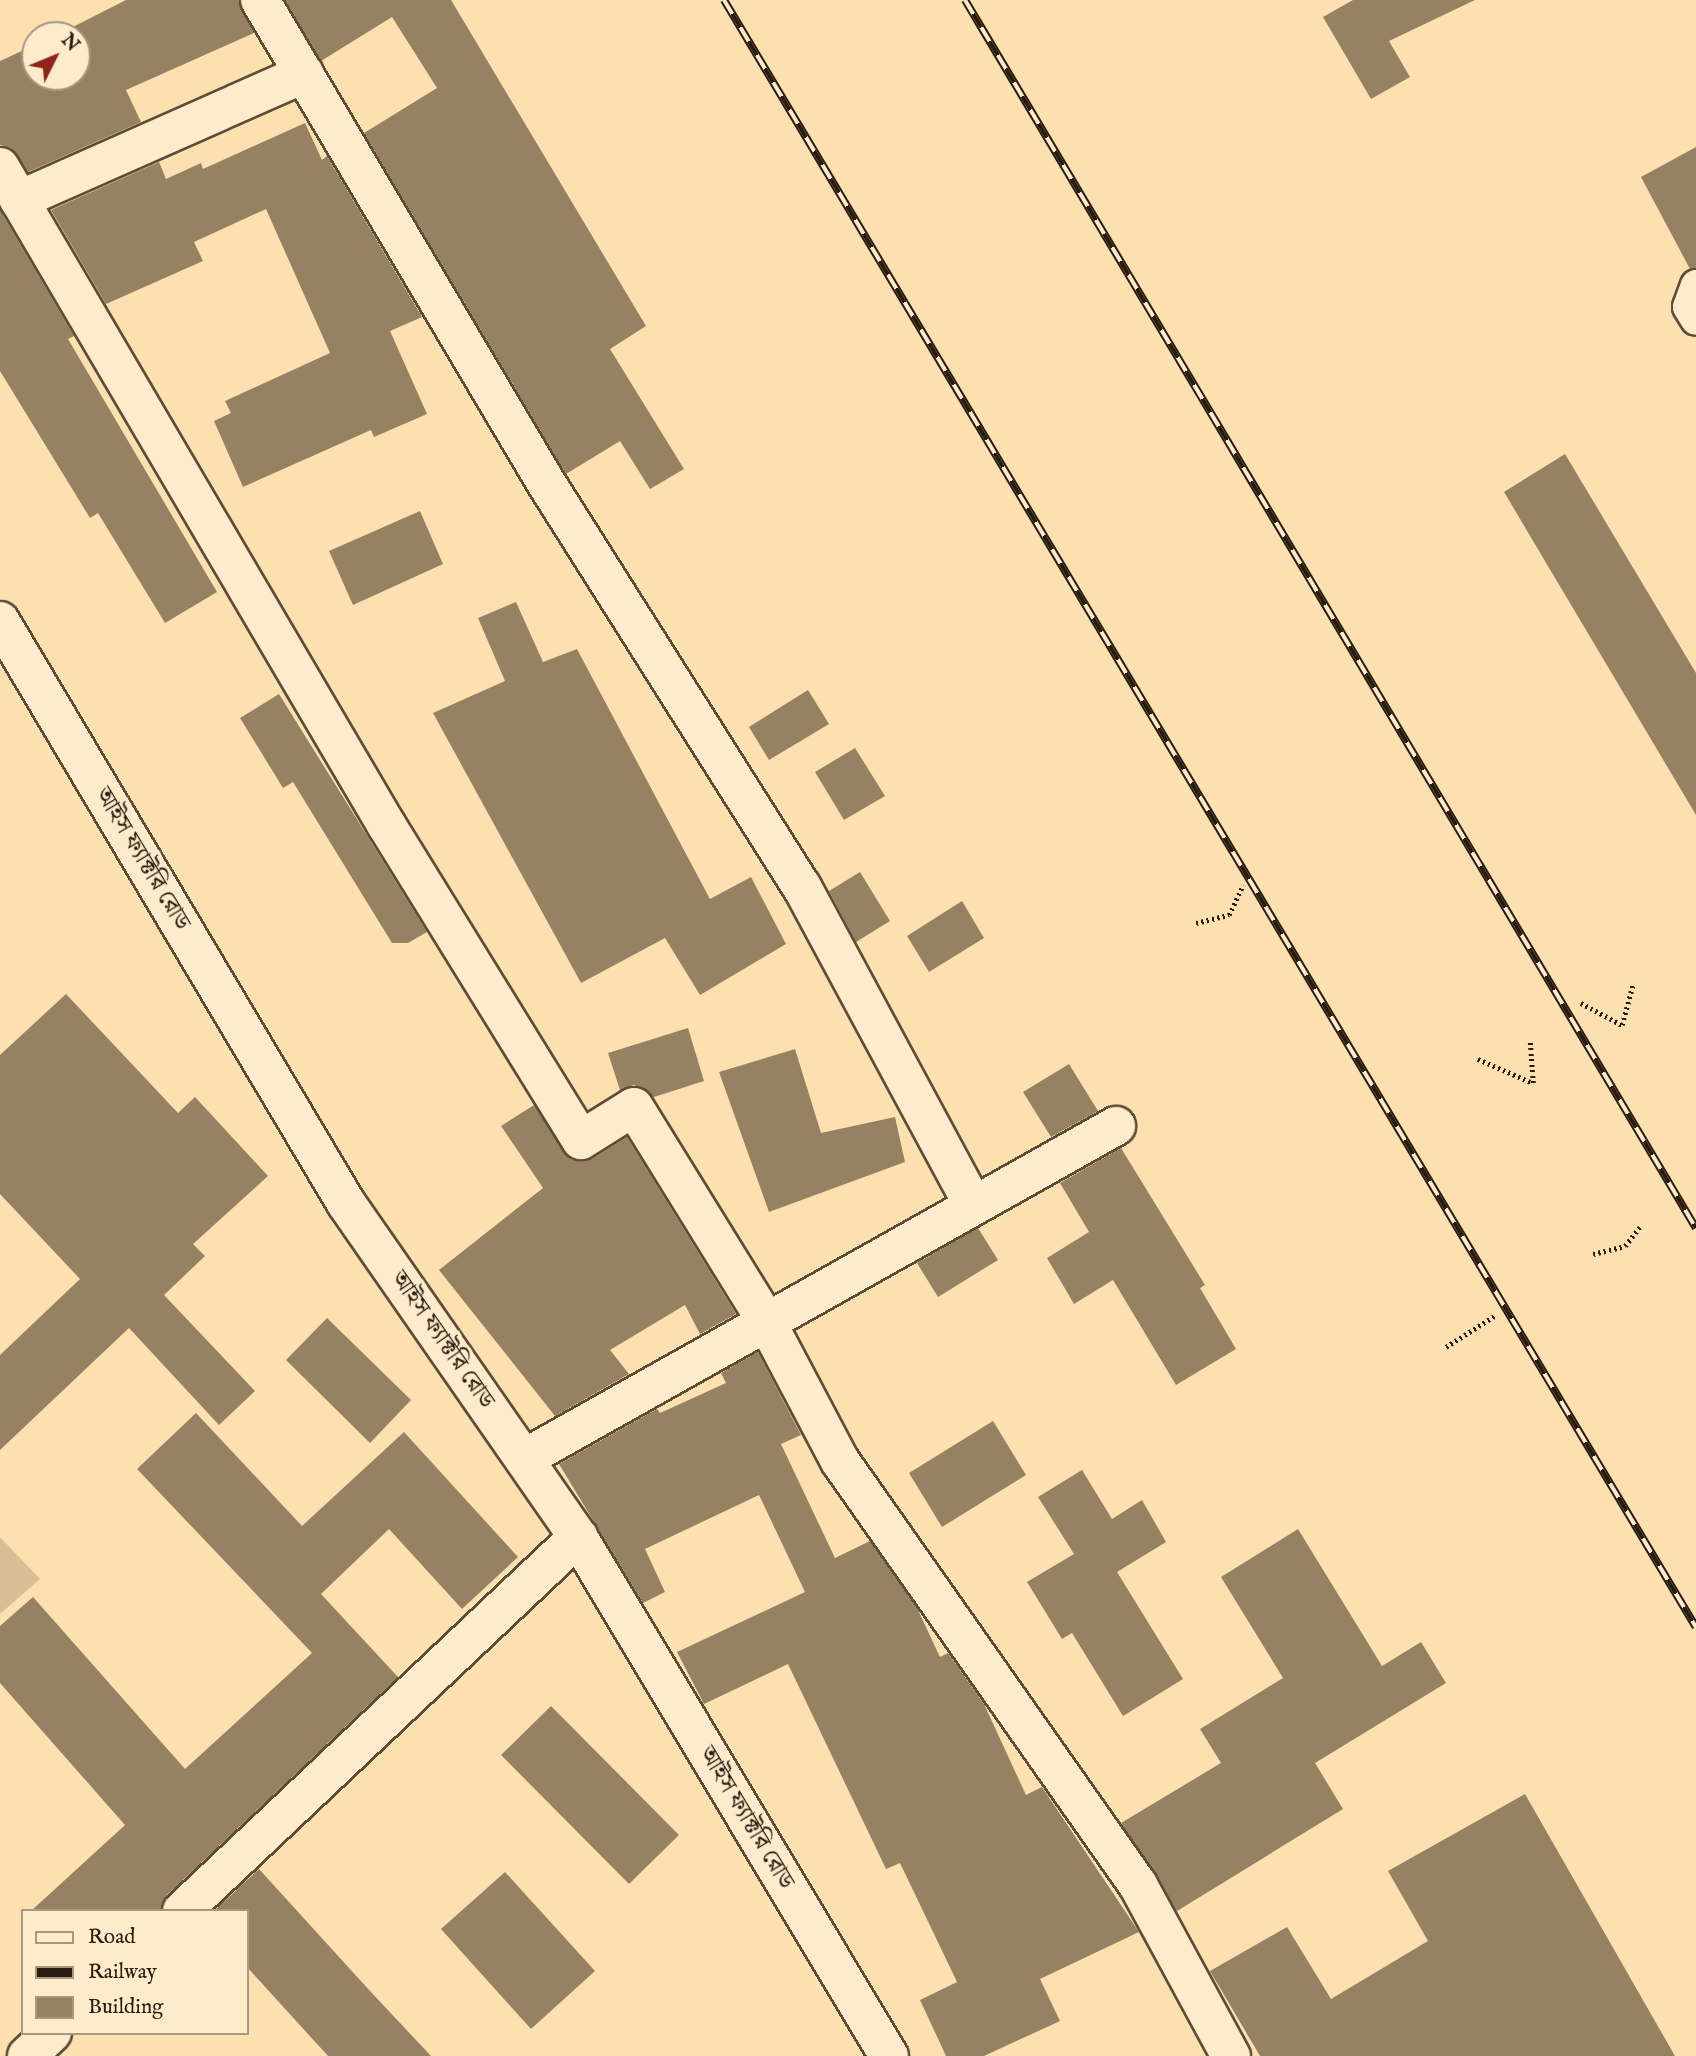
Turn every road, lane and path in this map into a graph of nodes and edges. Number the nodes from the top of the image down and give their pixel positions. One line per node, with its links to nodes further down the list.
1 (260, 0): 2 (street)
2 (304, 74): 4 (street); 15 (street)
3 (0, 167): 4 (street)
4 (19, 200): 19 (street)
5 (1696, 285): 6 (lane)
6 (1696, 320)
7 (0, 621): 21 (street, আইস ফ্যাক্টরি রোড)
8 (1243, 885): 9 (path)
9 (1196, 923)
10 (1633, 984): 11 (path)
11 (1581, 1003)
12 (1530, 1041): 13 (path)
13 (1478, 1059)
14 (1116, 1126): 15 (street)
15 (973, 1204): 19 (street)
16 (1640, 1227): 17 (path)
17 (1593, 1254)
18 (1496, 1315): 20 (path)
19 (765, 1318): 21 (street); 27 (street)
20 (1446, 1347)
21 (525, 1458): 22 (street, আইস ফ্যাক্টরি রোড)
22 (578, 1537): 23 (street); 26 (street, আইস ফ্যাক্টরি রোড)
23 (183, 1909)
24 (50, 2035): 25 (street)
25 (27, 2056)
26 (889, 2056)
27 (1231, 2056)

